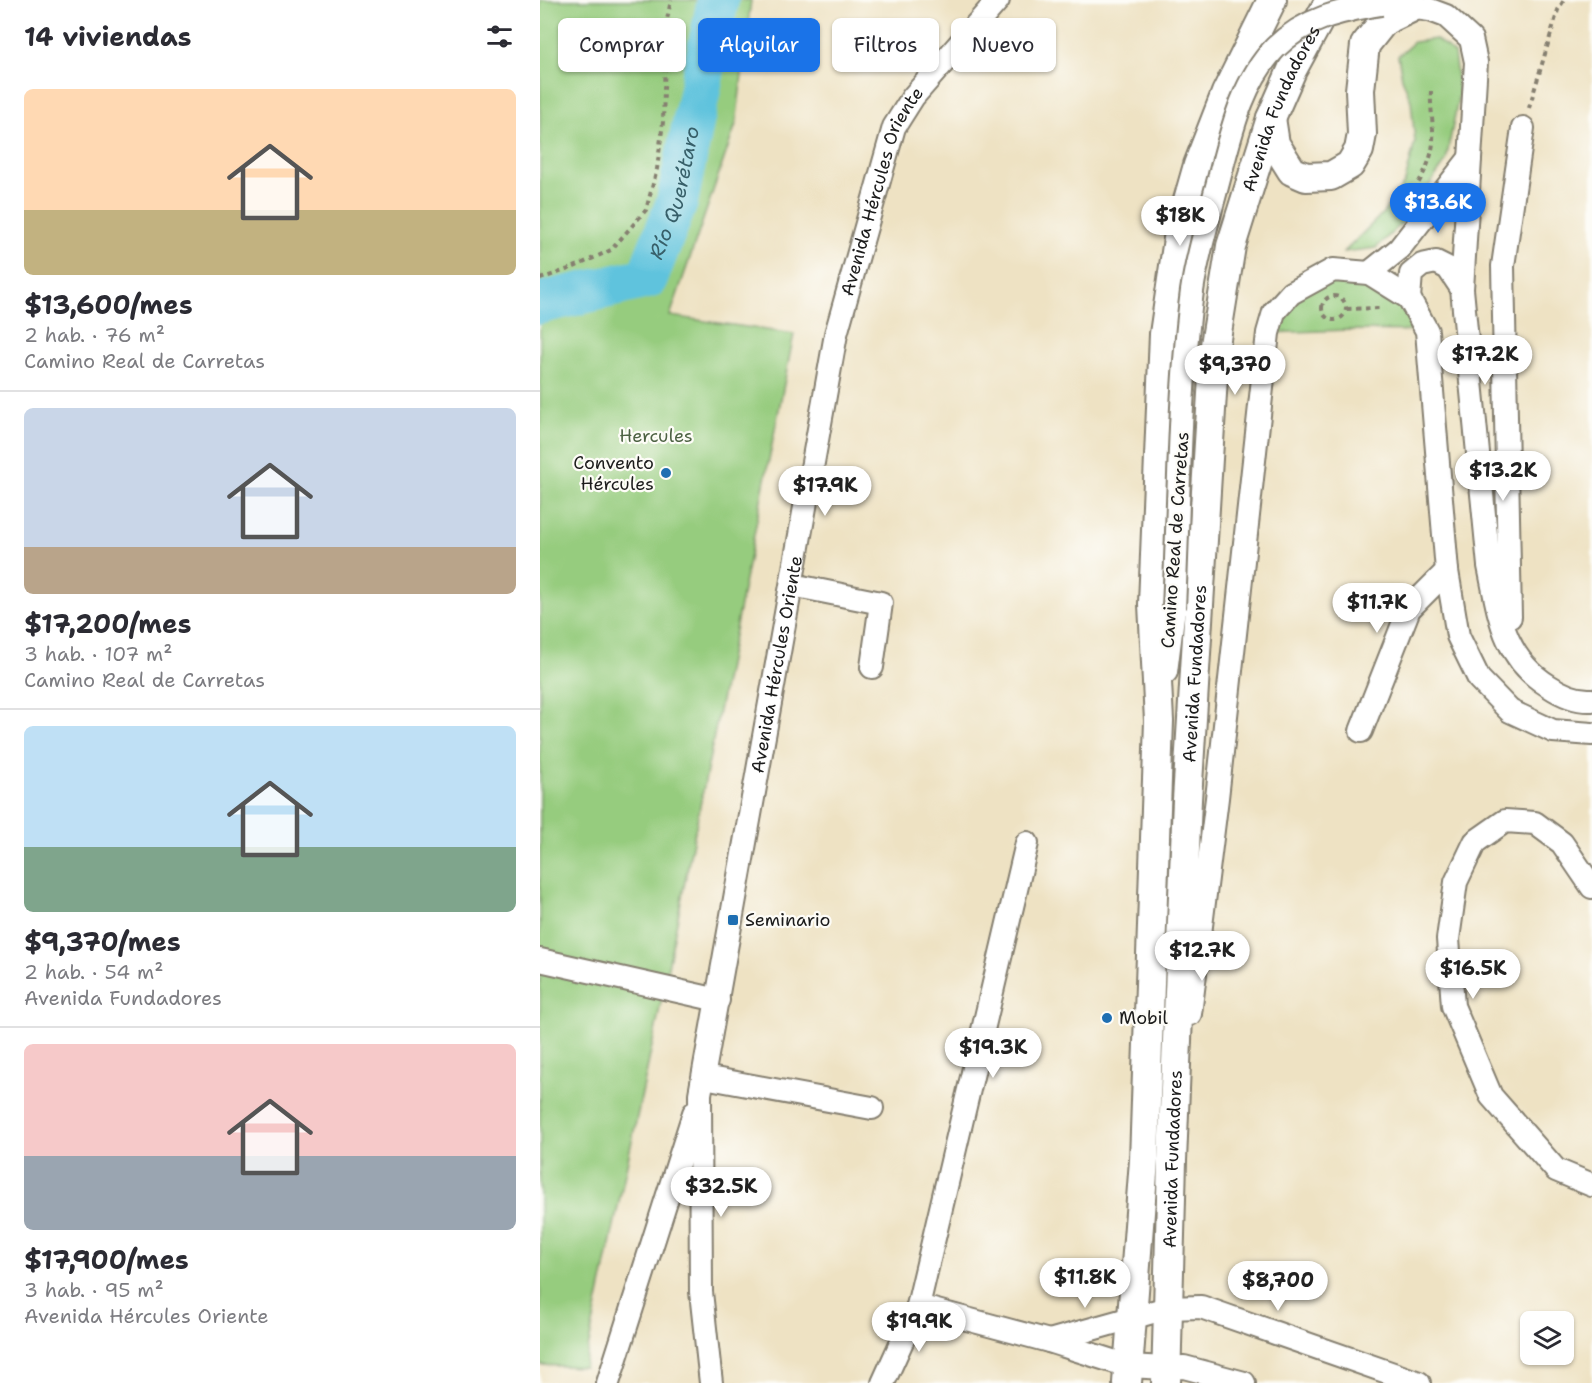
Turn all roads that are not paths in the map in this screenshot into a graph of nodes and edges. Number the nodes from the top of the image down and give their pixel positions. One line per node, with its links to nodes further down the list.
1 (1272, 0): 16 (main road, Avenida Fundadores)
2 (1330, 0): 5 (main road, Avenida Fundadores)
3 (994, 1): 12 (street, Avenida Hércules Oriente)
4 (1411, 8): 5 (main road); 7 (street, Camino Real de Carretas); 16 (street, Camino Real de Carretas, bridge)
5 (1271, 118): 25 (main road, Avenida Fundadores)
6 (1523, 128): 13 (street)
7 (1470, 158): 8 (street); 9 (street, Camino Real de Carretas)
8 (1369, 273): 10 (street); 25 (street)
9 (1462, 289): 10 (street); 13 (street, Camino Real de Carretas)
10 (1409, 298): 11 (street)
11 (1447, 571): 17 (street); 18 (street)
12 (792, 585): 14 (street); 22 (street, Avenida Hércules Oriente)
13 (1510, 648): 15 (street, Camino Real de Carretas)
14 (872, 667)
15 (1592, 700)
16 (1160, 721): 29 (main road, Avenida Fundadores)
17 (1361, 732)
18 (1592, 734)
19 (1028, 843): 27 (street)
20 (1592, 887): 26 (street)
21 (540, 960): 22 (street)
22 (718, 1000): 23 (street, Avenida Hércules Oriente)
23 (702, 1085): 24 (street); 33 (street); 34 (street)
24 (872, 1108)
25 (1172, 1161): 28 (main road, Avenida Fundadores)
26 (1592, 1185)
27 (918, 1306): 30 (street); 35 (street)
28 (1167, 1308): 29 (street); 32 (main road, Avenida Fundadores); 37 (street)
29 (1131, 1317): 30 (street); 31 (main road, Avenida Fundadores)
30 (1049, 1341): 31 (street)
31 (1128, 1365): 32 (street)
32 (1166, 1376): 36 (street)
33 (608, 1383)
34 (711, 1383)
35 (883, 1383)
36 (1244, 1383)
37 (1419, 1383)

